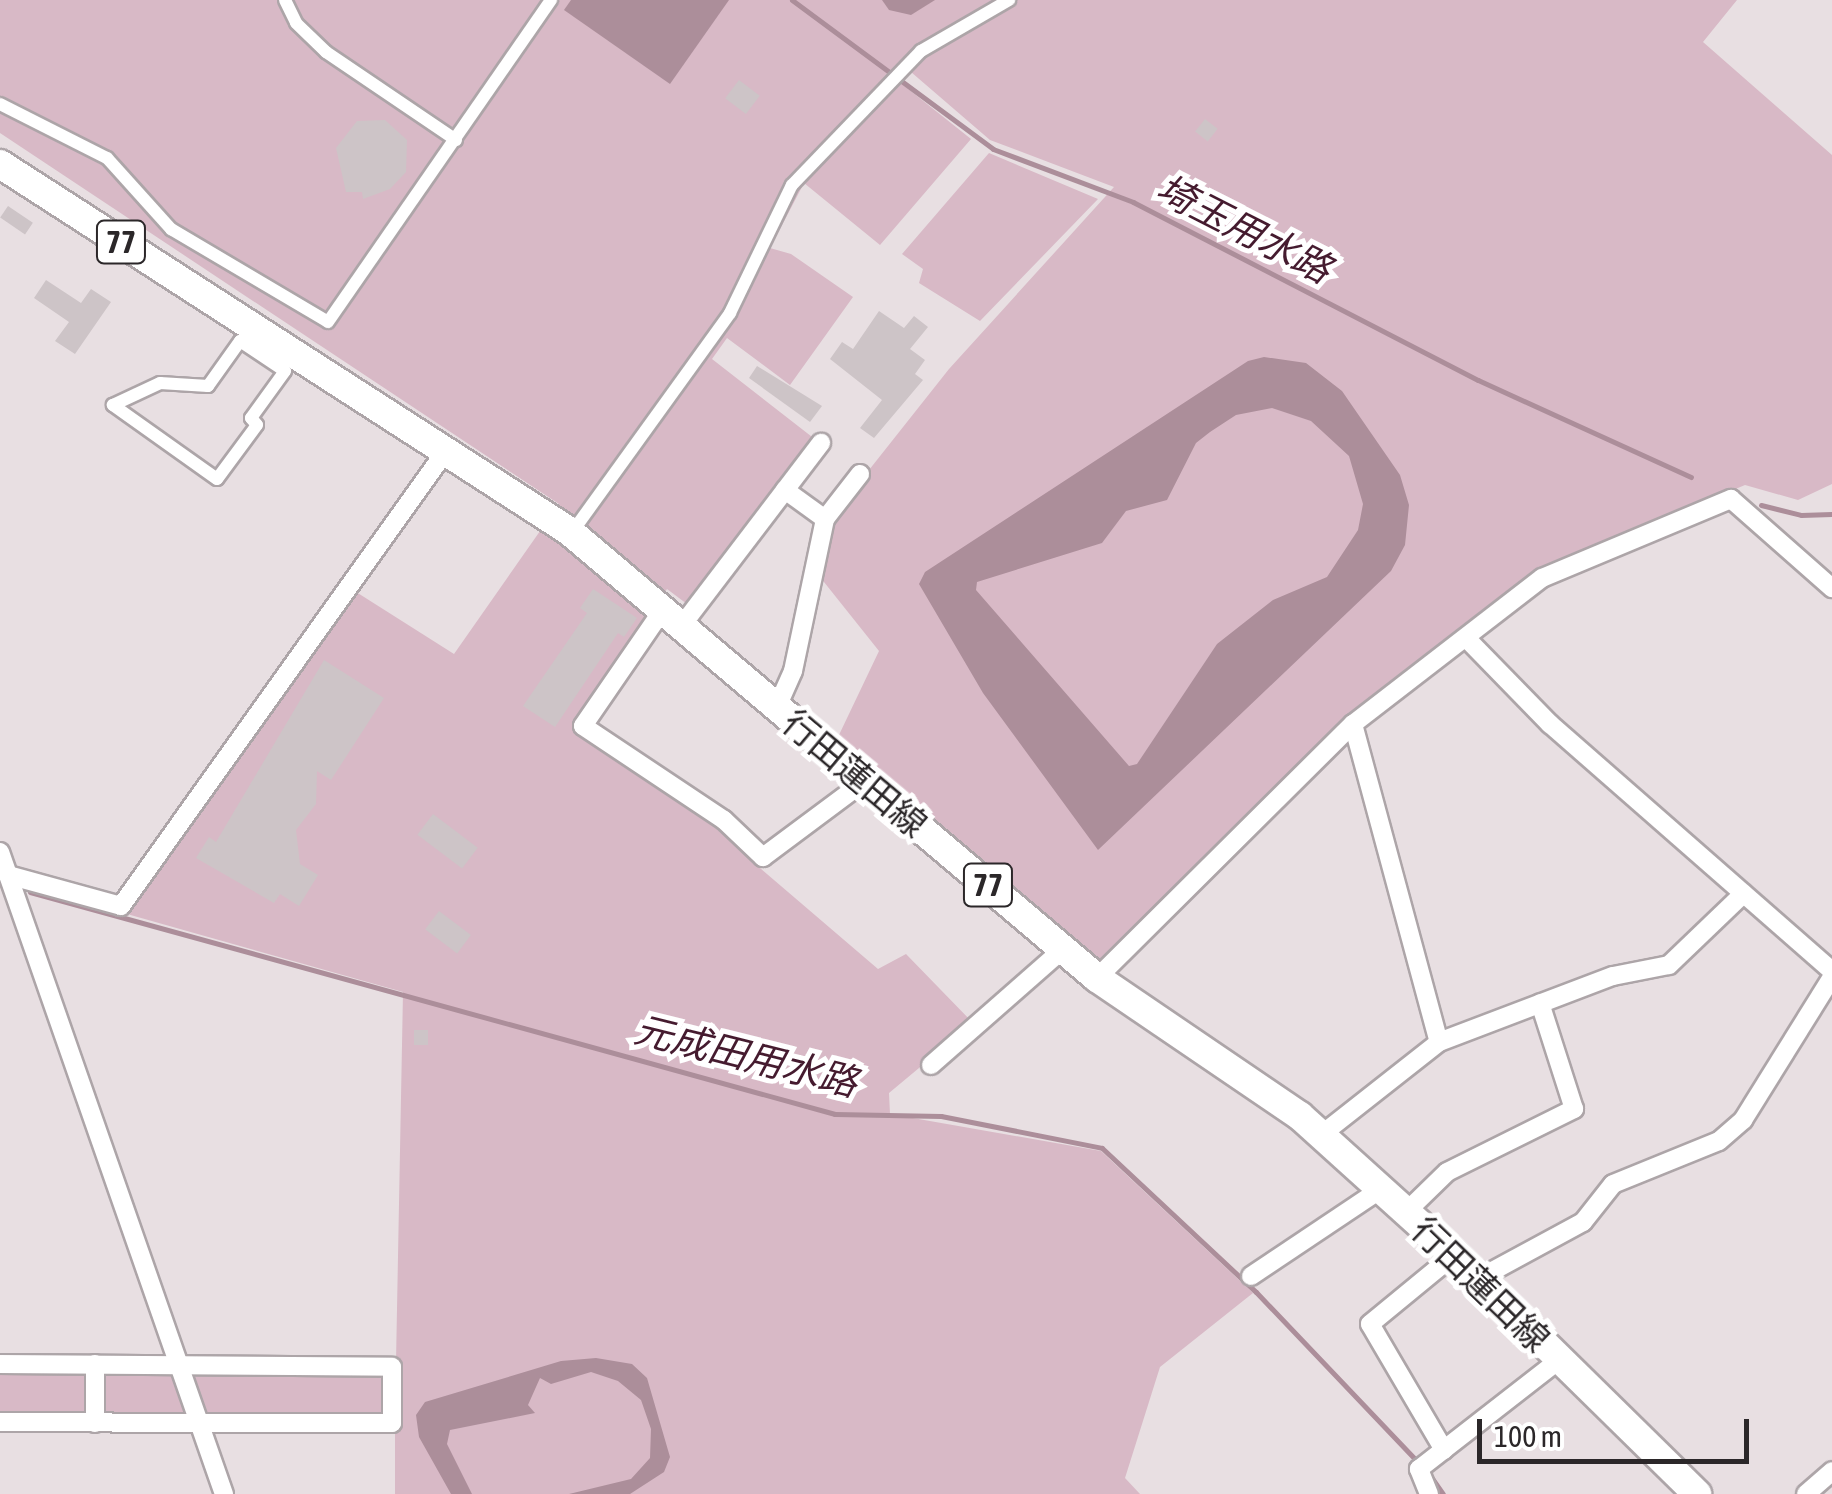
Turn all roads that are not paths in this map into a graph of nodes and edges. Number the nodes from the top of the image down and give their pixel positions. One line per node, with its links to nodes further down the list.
1 (285, 0): 5 (street)
2 (551, 0): 5 (street)
3 (1009, 0): 13 (street)
4 (0, 104): 5 (street)
5 (456, 140)
6 (0, 164): 9 (main road, 行田蓮田線 / 77)
7 (240, 341): 7 (street)
8 (822, 444): 11 (street)
9 (445, 452): 15 (main road, 行田蓮田線 / 77); 21 (street)
10 (860, 474): 12 (street)
11 (785, 490): 12 (street); 15 (street)
12 (825, 519): 17 (street)
13 (578, 524)
14 (1832, 588): 16 (street)
15 (673, 616): 17 (main road, 行田蓮田線 / 77); 19 (street)
16 (1467, 639): 18 (street); 22 (street)
17 (777, 707): 19 (main road, 行田蓮田線 / 77)
18 (1354, 724): 25 (street); 27 (street)
19 (865, 781): 23 (main road, 行田蓮田線 / 77)
20 (0, 852): 21 (street)
21 (8, 887): 38 (street)
22 (1744, 894): 24 (street); 26 (street)
23 (1063, 948): 25 (main road, 行田蓮田線 / 77); 28 (street)
24 (1832, 974): 34 (street)
25 (1097, 978): 29 (main road, 行田蓮田線 / 77)
26 (1540, 1004): 27 (street); 31 (street)
27 (1439, 1042): 29 (street)
28 (931, 1066)
29 (1321, 1135): 30 (main road, 行田蓮田線 / 77)
30 (1381, 1189): 31 (main road, 行田蓮田線 / 77); 33 (street)
31 (1406, 1212): 32 (main road, 行田蓮田線 / 77)
32 (1454, 1256): 34 (main road, 行田蓮田線 / 77); 42 (street)
33 (1251, 1276)
34 (1476, 1280): 35 (main road, 行田蓮田線 / 77)
35 (1559, 1360): 42 (street); 46 (main road, 行田蓮田線 / 77)
36 (0, 1364): 37 (street)
37 (95, 1364): 38 (street); 40 (street)
38 (178, 1364): 41 (street); 41 (street)
39 (0, 1422): 40 (street)
40 (95, 1423): 41 (street)
41 (200, 1425): 44 (street)
42 (1444, 1450): 45 (street)
43 (1832, 1471): 47 (street)
44 (224, 1494)
45 (1429, 1494)
46 (1697, 1494)
47 (1806, 1494)

